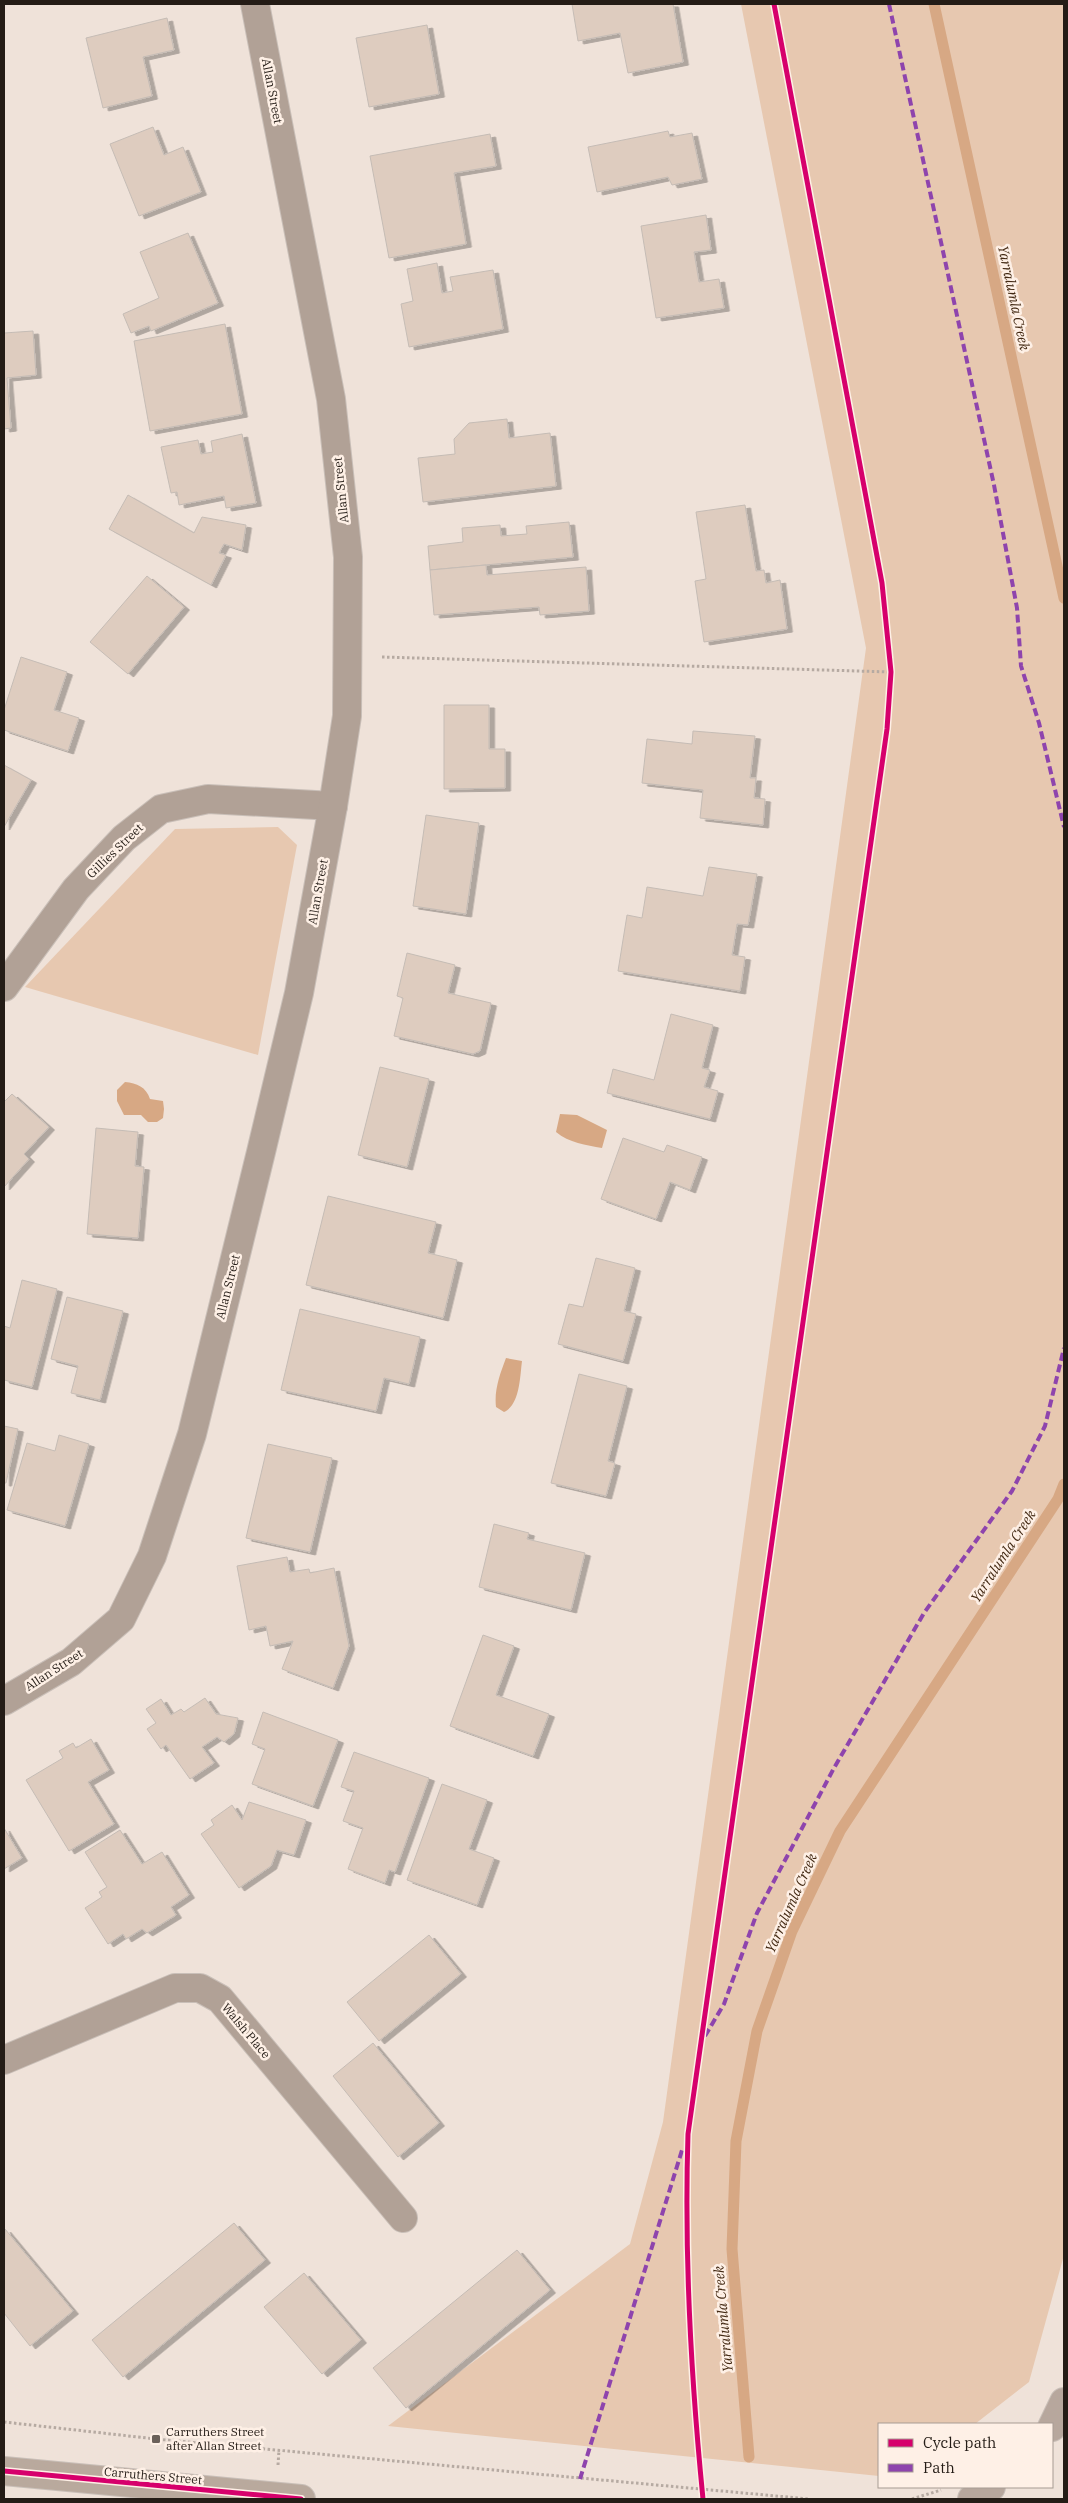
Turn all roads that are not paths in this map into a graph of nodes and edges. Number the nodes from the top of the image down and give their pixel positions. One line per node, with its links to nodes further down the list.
1 (255, 4): 2 (street, Allan Street)
2 (333, 806): 3 (street, Gillies Street); 4 (street, Allan Street)
3 (4, 987)
4 (4, 1701)
5 (4, 2060): 6 (street, Walsh Place)
6 (404, 2218)
7 (1064, 2402): 8 (highway)
8 (1053, 2425)
9 (4, 2472): 11 (main road, Carruthers Street)
10 (989, 2488): 12 (highway)
11 (301, 2499)
12 (972, 2499)

